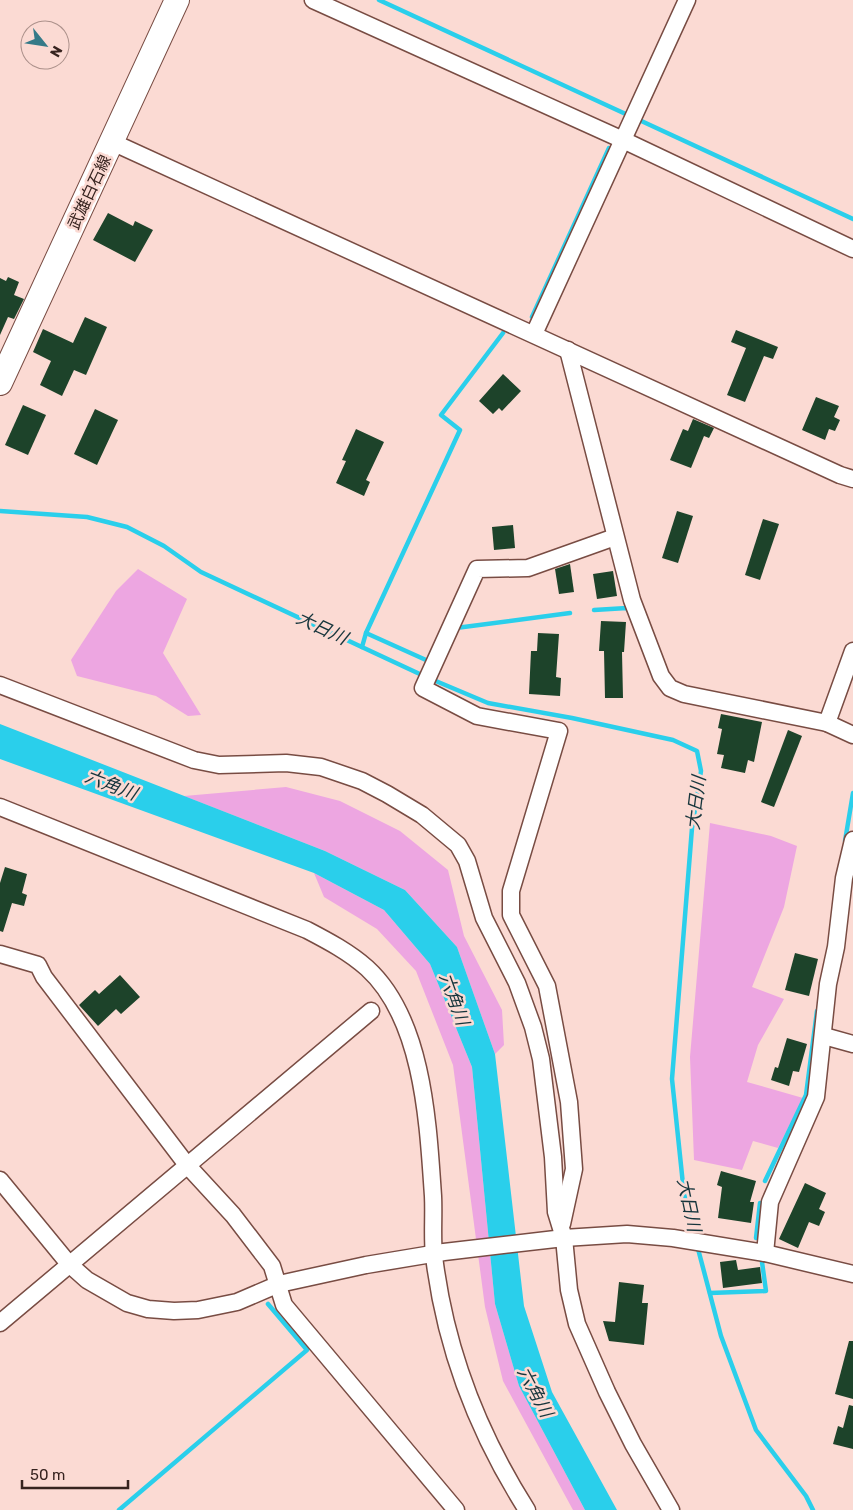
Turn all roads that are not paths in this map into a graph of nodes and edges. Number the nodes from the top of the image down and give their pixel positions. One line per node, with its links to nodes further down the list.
1 (177, 0): 5 (main road, 武雄白石線)
2 (313, 0): 4 (street)
3 (687, 0): 4 (street)
4 (625, 134): 6 (street); 7 (street)
5 (112, 142): 7 (street); 9 (main road, 武雄白石線)
6 (853, 248)
7 (534, 334): 8 (street)
8 (568, 350): 10 (street); 11 (street)
9 (0, 383)
10 (853, 479)
11 (615, 537): 14 (street); 24 (street)
12 (853, 651): 14 (street)
13 (0, 684): 24 (street)
14 (826, 724): 15 (street)
15 (853, 735)
16 (0, 807): 26 (street)
17 (853, 840): 20 (street)
18 (0, 954): 22 (street)
19 (371, 1011): 22 (street)
20 (824, 1036): 21 (street); 25 (street)
21 (853, 1044)
22 (187, 1165): 27 (street); 29 (street)
23 (0, 1180): 27 (street)
24 (560, 1235): 25 (street); 26 (street); 33 (street)
25 (765, 1253): 28 (street)
26 (439, 1254): 29 (street); 32 (street)
27 (69, 1264): 29 (street); 30 (street)
28 (853, 1274)
29 (279, 1284): 31 (street)
30 (0, 1323)
31 (456, 1510)
32 (527, 1510)
33 (671, 1510)

